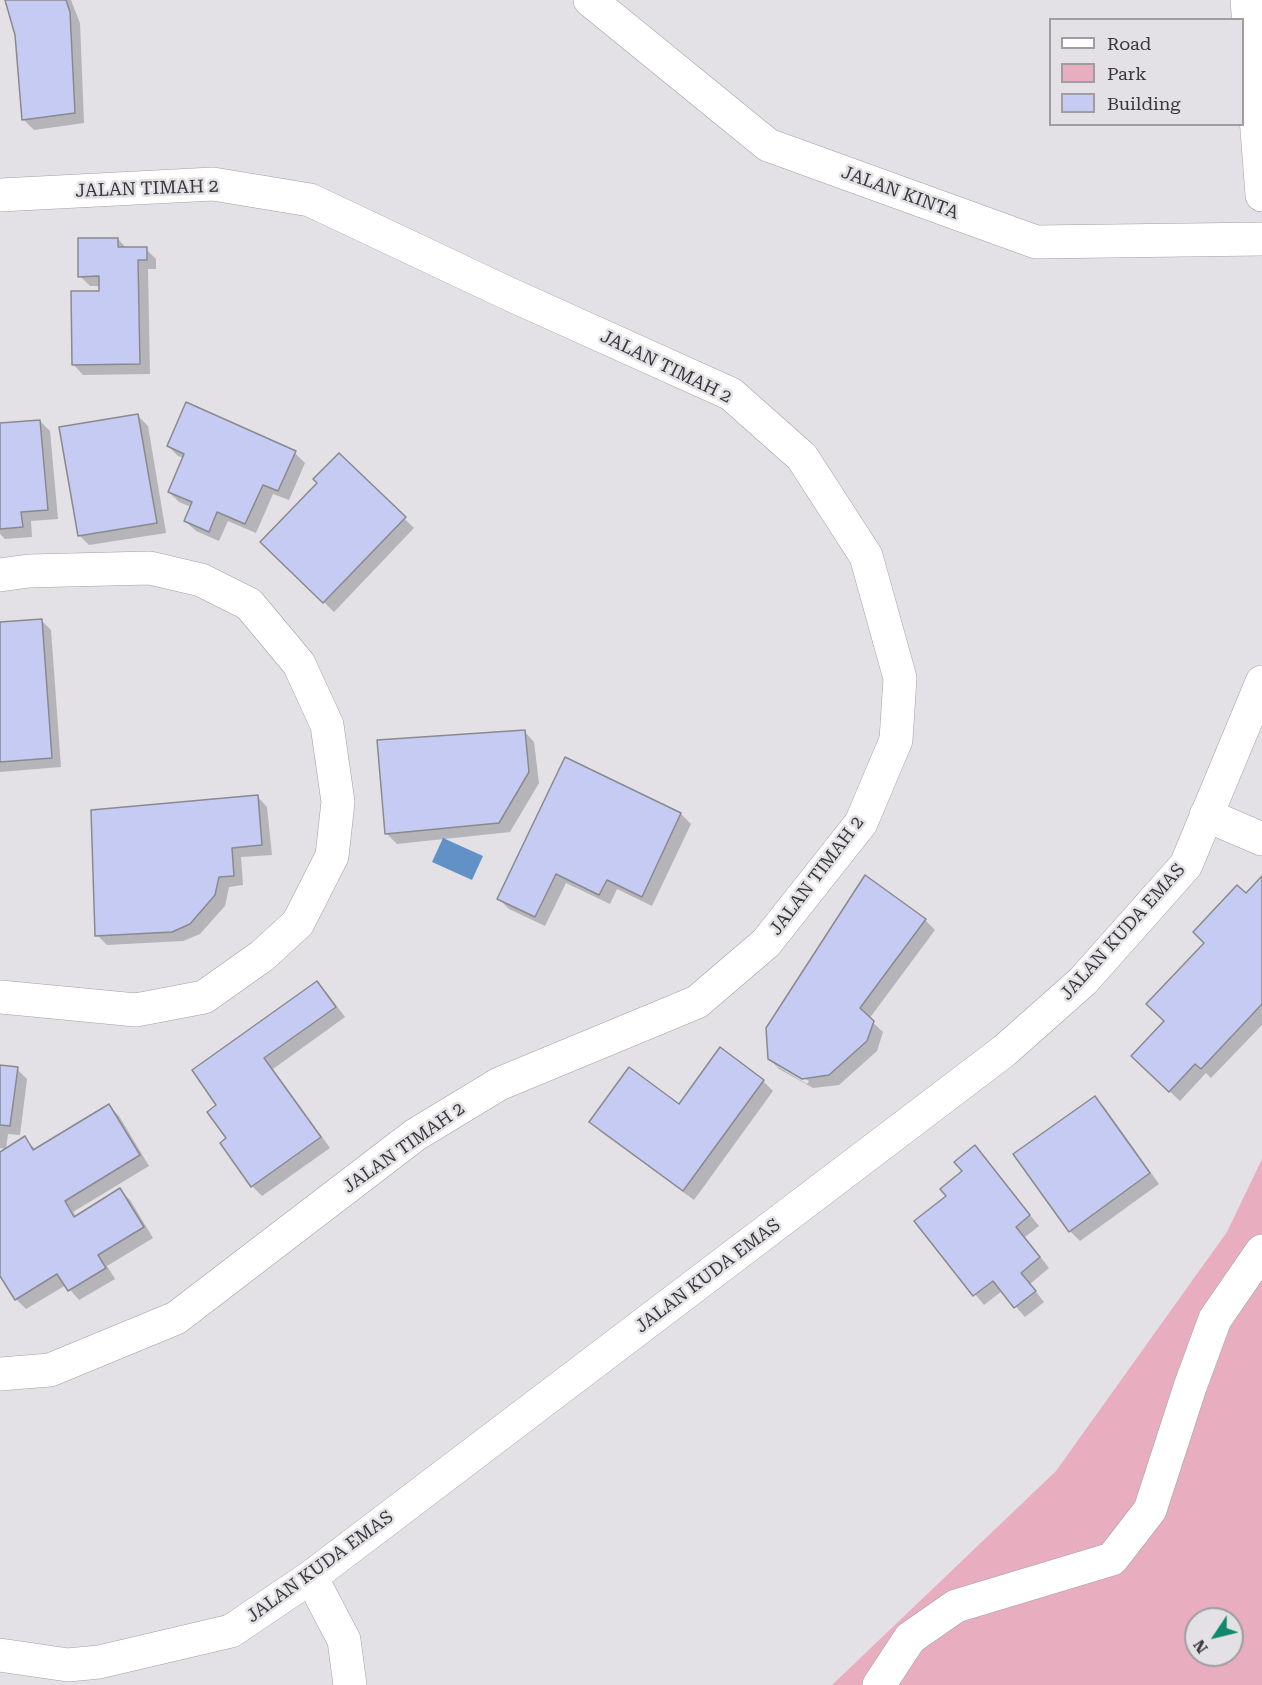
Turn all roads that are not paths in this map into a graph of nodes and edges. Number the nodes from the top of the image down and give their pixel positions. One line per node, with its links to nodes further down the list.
1 (590, 0): 5 (street, JALAN KINTA)
2 (1247, 0): 4 (street)
3 (0, 195): 12 (street, JALAN TIMAH 2)
4 (1262, 195)
5 (1262, 239)
6 (0, 575): 10 (street)
7 (1262, 682): 8 (street, JALAN KUDA EMAS)
8 (1206, 814): 9 (street); 13 (street, JALAN KUDA EMAS)
9 (1262, 839)
10 (0, 997)
11 (1262, 1251): 17 (street)
12 (0, 1374)
13 (311, 1577): 15 (street, JALAN KUDA EMAS); 16 (street)
14 (0, 1655): 15 (street, JALAN KUDA EMAS)
15 (102, 1673)
16 (350, 1685)
17 (879, 1685)

